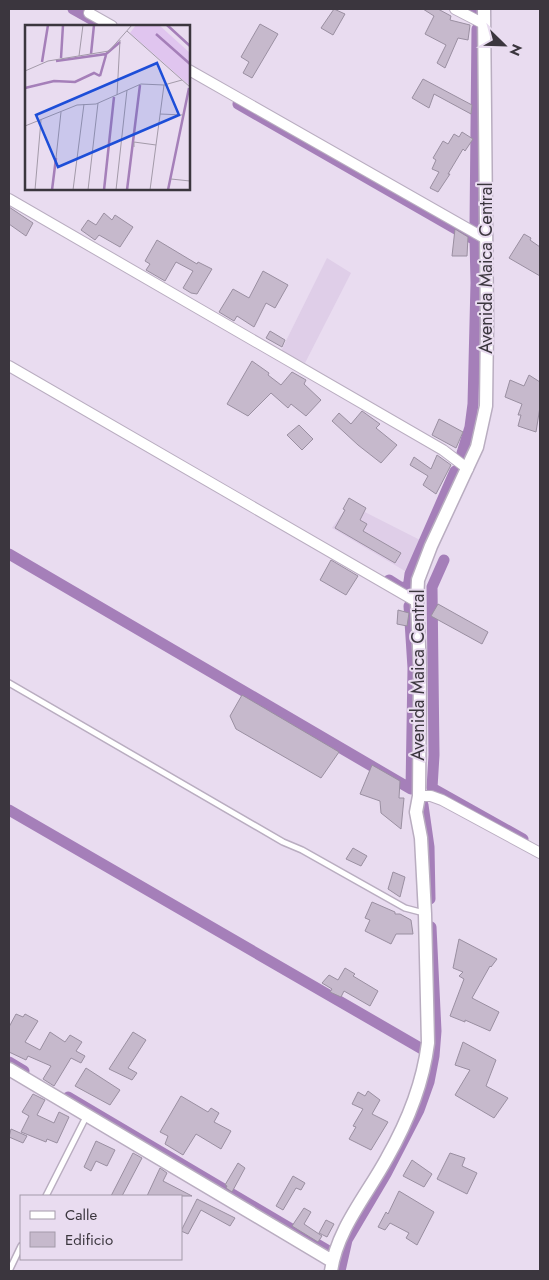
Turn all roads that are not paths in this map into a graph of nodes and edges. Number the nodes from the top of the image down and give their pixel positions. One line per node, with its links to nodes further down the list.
1 (455, 9): 4 (street)
2 (484, 9): 4 (street, Avenida Maica Central)
3 (89, 13): 5 (street)
4 (484, 24): 8 (street, Avenida Maica Central)
5 (110, 25)
6 (190, 71): 8 (street)
7 (9, 199): 10 (street)
8 (486, 239): 10 (street, Avenida Maica Central)
9 (9, 366): 11 (street)
10 (468, 469): 11 (street, Avenida Maica Central)
11 (417, 602): 13 (street, Avenida Maica Central)
12 (9, 683): 15 (lane)
13 (419, 796): 14 (street); 15 (street, Avenida Maica Central)
14 (540, 853)
15 (425, 914): 20 (street, Avenida Maica Central)
16 (9, 1069): 17 (street)
17 (87, 1114): 18 (lane); 20 (street)
18 (46, 1195)
19 (20, 1248): 21 (lane)
20 (331, 1266)
21 (9, 1271)

